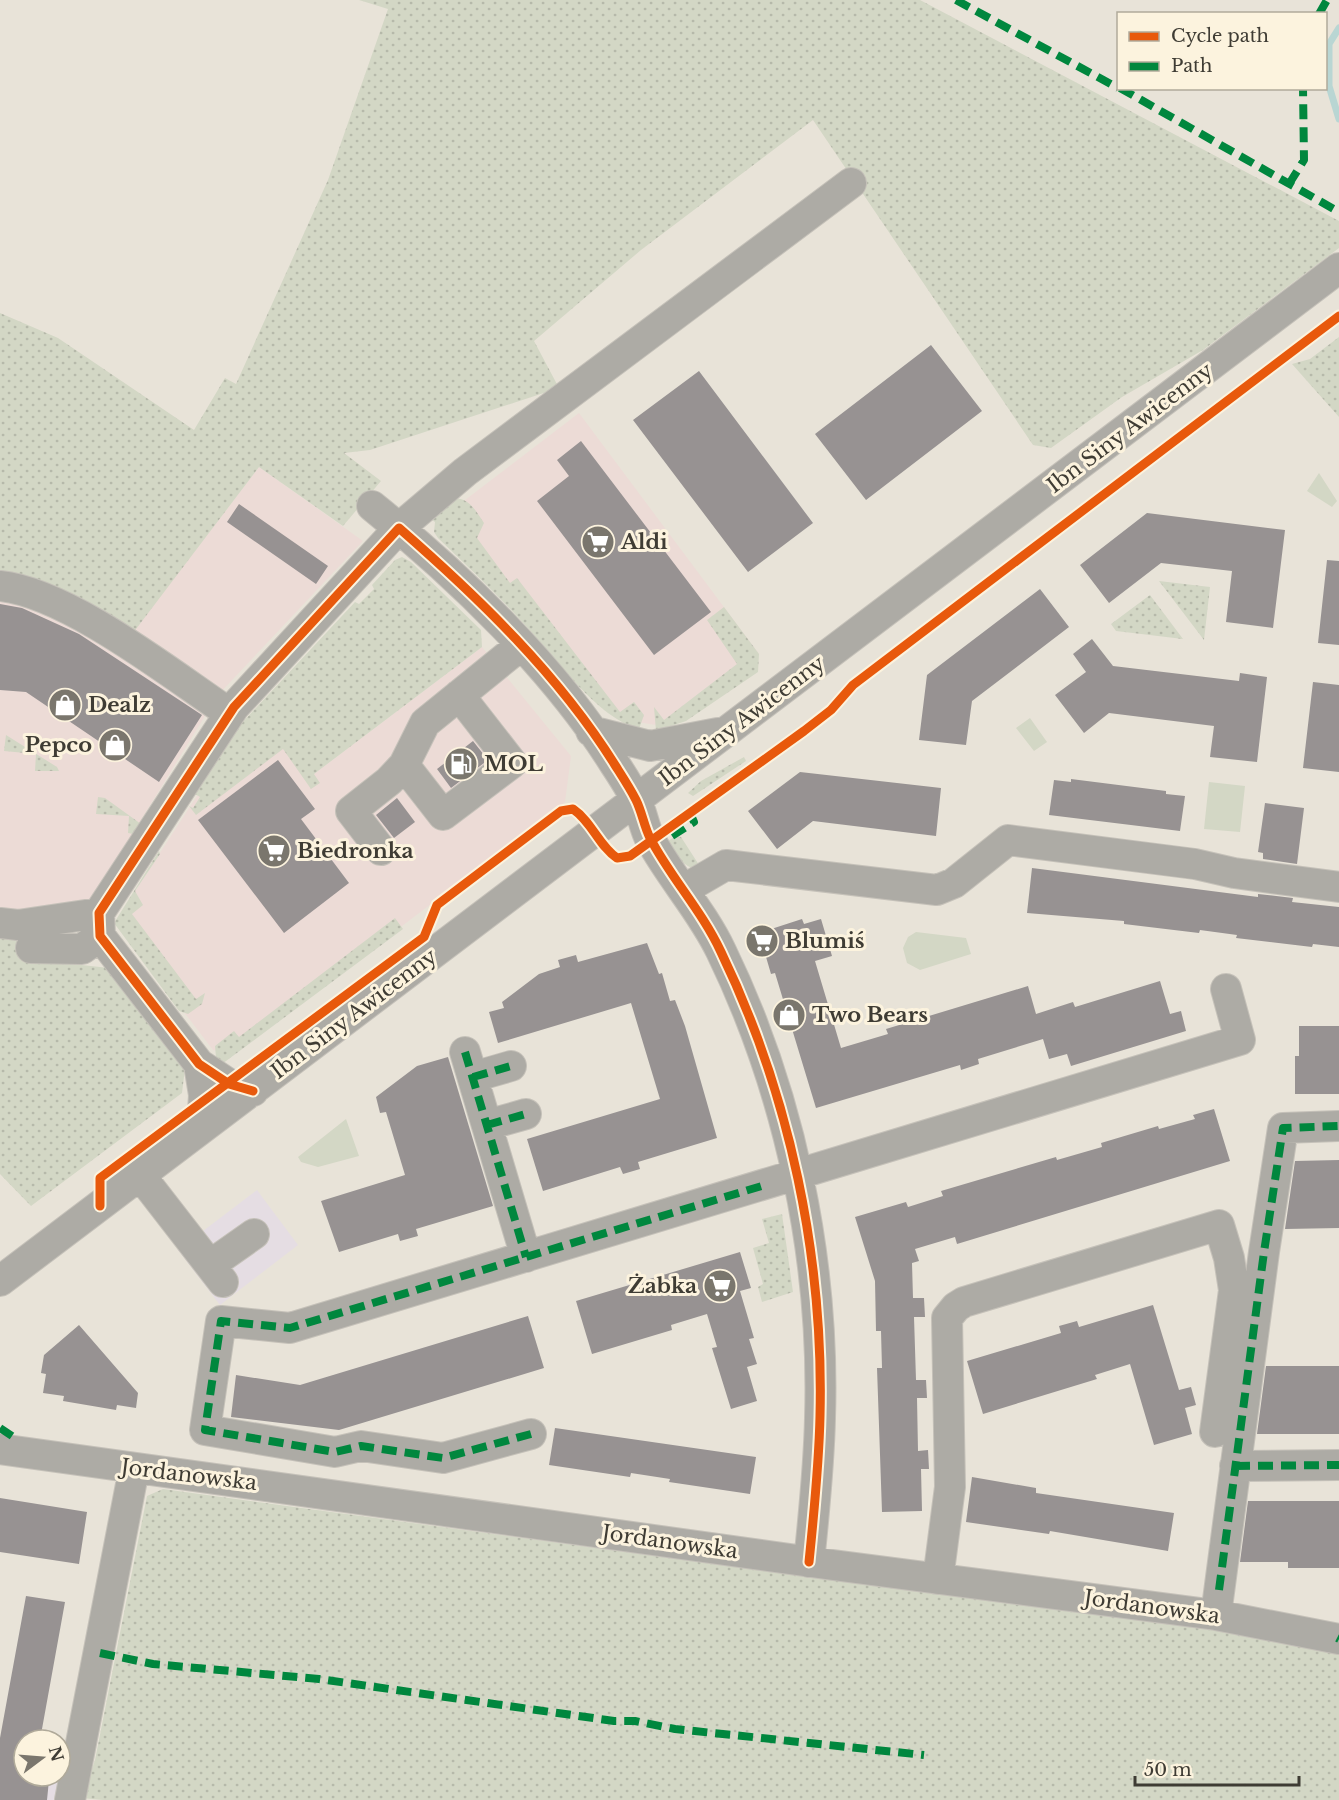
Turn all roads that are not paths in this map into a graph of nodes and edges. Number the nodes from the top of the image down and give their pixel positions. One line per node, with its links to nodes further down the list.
1 (851, 183): 4 (street)
2 (1339, 268): 9 (street, Ibn Siny Awicenny)
3 (372, 506): 4 (street)
4 (399, 528): 6 (street); 8 (street)
5 (0, 586): 8 (street)
6 (520, 646): 7 (street); 10 (street)
7 (459, 695): 11 (street); 11 (street)
8 (229, 713): 17 (street)
9 (729, 730): 10 (street); 12 (street, Ibn Siny Awicenny)
10 (591, 731): 12 (street)
11 (404, 765): 13 (street)
12 (636, 801): 15 (street); 22 (street, Ibn Siny Awicenny)
13 (381, 850)
14 (1339, 887): 15 (street)
15 (683, 890): 28 (street)
16 (0, 923): 17 (street)
17 (99, 924): 18 (street); 20 (street)
18 (31, 948)
19 (1226, 988): 28 (street)
20 (199, 1064): 22 (street); 26 (street)
21 (512, 1066): 24 (street)
22 (253, 1091): 26 (street, Ibn Siny Awicenny)
23 (526, 1114): 24 (street)
24 (487, 1125): 30 (street)
25 (1339, 1126): 37 (street)
26 (202, 1128): 27 (street, Ibn Siny Awicenny)
27 (140, 1175): 29 (street); 31 (street, Ibn Siny Awicenny)
28 (797, 1175): 30 (street); 40 (street)
29 (254, 1234)
30 (526, 1257): 35 (street)
31 (0, 1281)
32 (1215, 1432): 41 (street)
33 (531, 1434): 35 (street)
34 (0, 1449): 38 (street, Jordanowska)
35 (335, 1452): 39 (street)
36 (1339, 1465): 37 (street)
37 (1235, 1466): 42 (street)
38 (135, 1469): 39 (street, Jordanowska); 44 (street)
39 (328, 1493): 40 (street, Jordanowska)
40 (809, 1562): 41 (street, Jordanowska)
41 (938, 1579): 42 (street, Jordanowska)
42 (1216, 1615): 43 (street, Jordanowska)
43 (1339, 1639)
44 (70, 1800)

